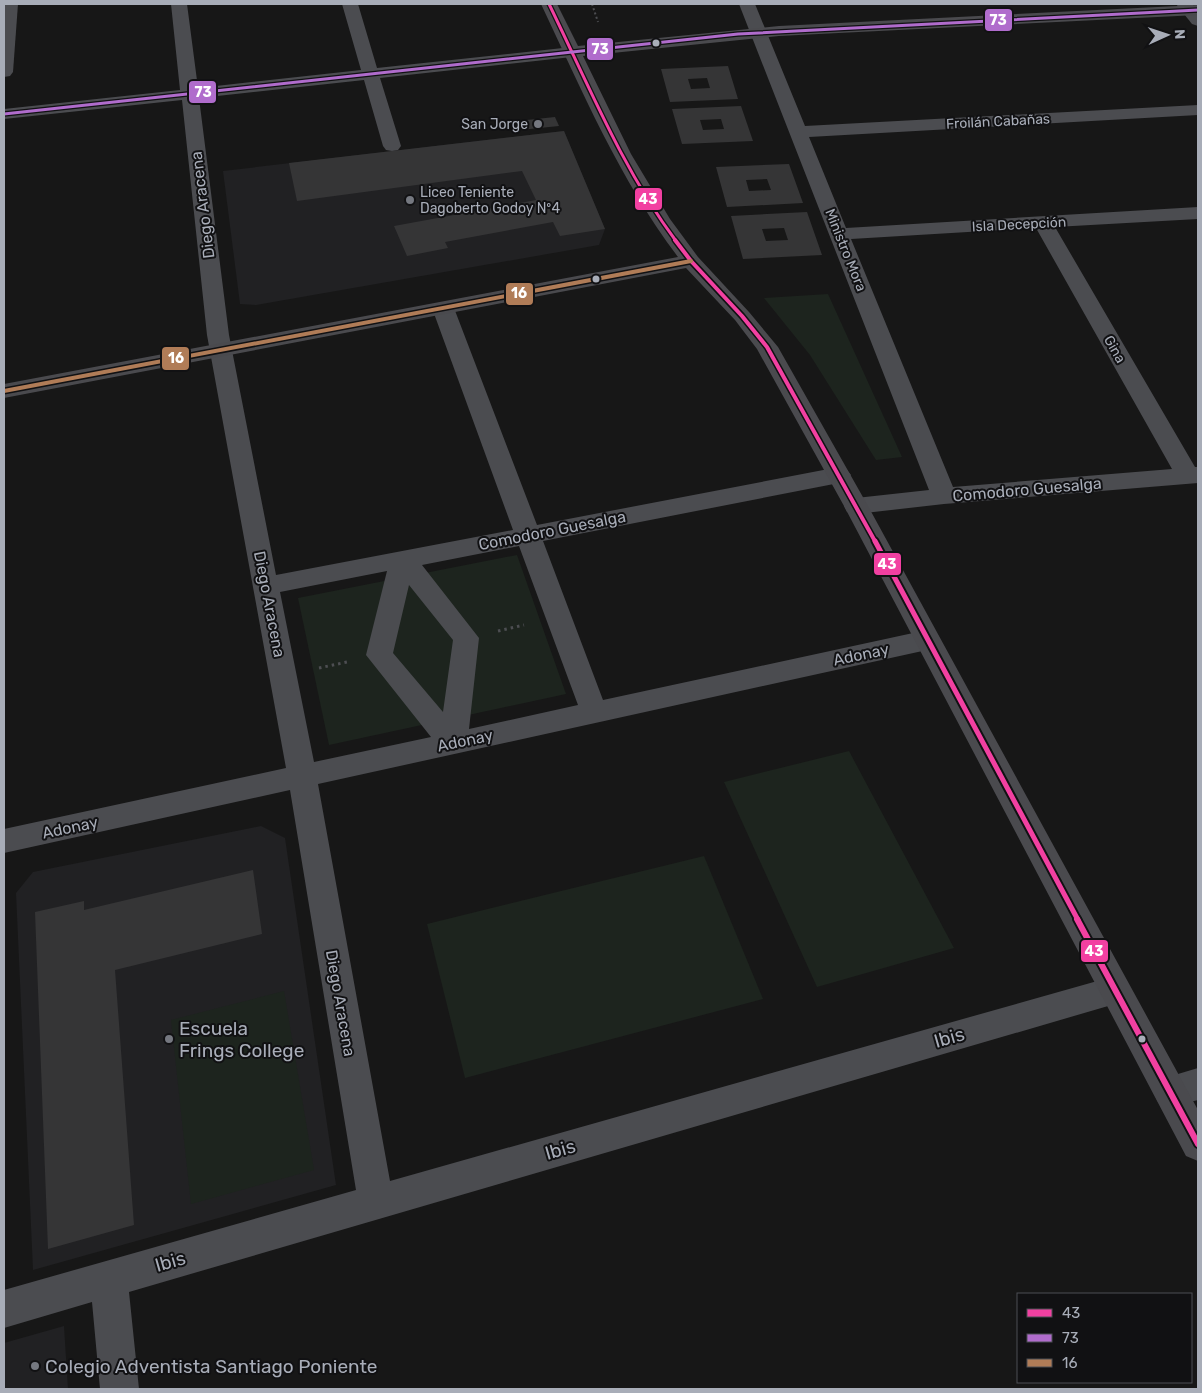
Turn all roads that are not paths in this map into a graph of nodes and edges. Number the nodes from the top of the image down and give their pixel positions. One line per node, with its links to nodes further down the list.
1 (10, 4): 9 (street)
2 (179, 4): 11 (street, Diego Aracena)
3 (350, 4): 10 (street)
4 (549, 4): 8 (street)
5 (747, 4): 7 (street, Ministro Mora)
6 (1192, 11): 7 (street)
7 (759, 32): 8 (street); 14 (street, Ministro Mora)
8 (572, 52): 10 (street); 19 (street)
9 (4, 72)
10 (371, 74): 11 (street); 15 (street)
11 (188, 93): 13 (street); 21 (street, Diego Aracena)
12 (1198, 110): 14 (street, Froilán Cabañas)
13 (4, 114)
14 (798, 132): 18 (street, Ministro Mora)
15 (392, 146)
16 (1198, 213): 17 (street, Isla Decepción)
17 (1042, 222): 18 (street, Isla Decepción); 24 (street, Gina)
18 (840, 234): 25 (street, Ministro Mora)
19 (691, 261): 20 (street); 23 (street)
20 (443, 308): 21 (street); 27 (street)
21 (222, 350): 22 (street); 29 (street, Diego Aracena)
22 (4, 391)
23 (838, 476): 26 (street); 27 (street, Comodoro Guesalga)
24 (1193, 476): 25 (street, Comodoro Guesalga)
25 (944, 496): 26 (street, Comodoro Guesalga)
26 (856, 506): 30 (street)
27 (528, 535): 28 (street, Comodoro Guesalga); 31 (street)
28 (404, 559): 29 (street, Comodoro Guesalga); 32 (street); 32 (street)
29 (266, 586): 33 (street, Diego Aracena)
30 (927, 640): 31 (street, Adonay); 35 (street)
31 (594, 712): 32 (street, Adonay)
32 (453, 743): 33 (street, Adonay)
33 (302, 776): 34 (street, Adonay); 38 (street, Diego Aracena)
34 (4, 841)
35 (1116, 990): 36 (street); 38 (street, Ibis)
36 (1184, 1087): 37 (street)
37 (1198, 1144)
38 (376, 1202): 39 (street, Ibis)
39 (109, 1279): 40 (street, Ibis); 41 (street)
40 (4, 1309)
41 (119, 1389)

